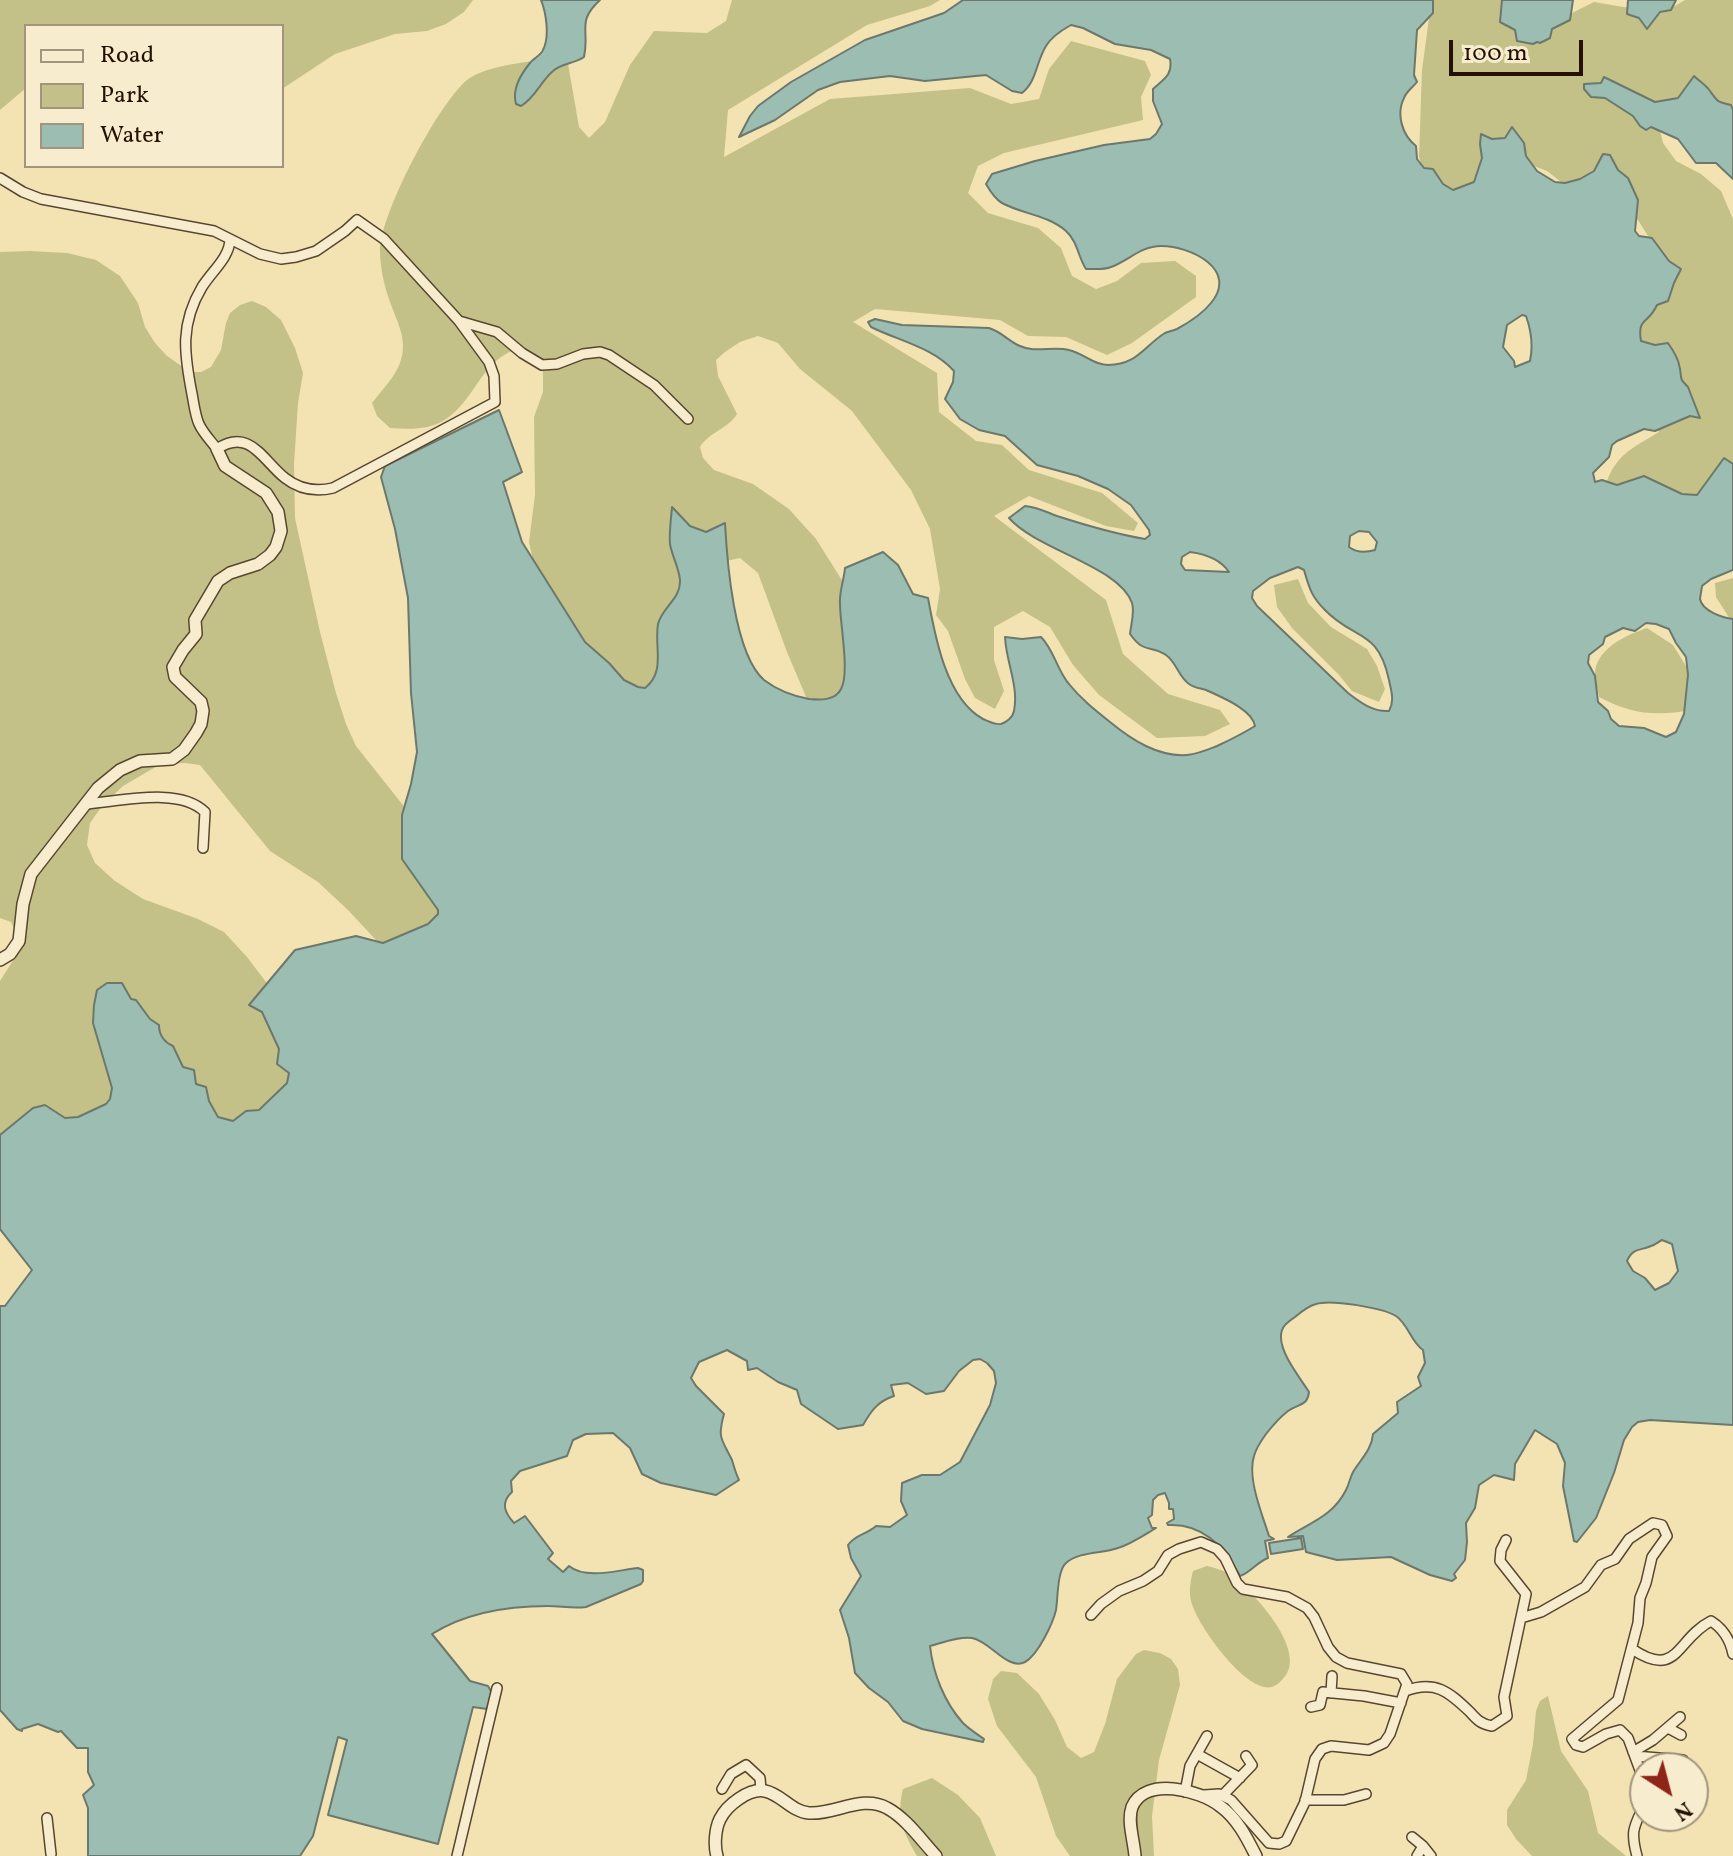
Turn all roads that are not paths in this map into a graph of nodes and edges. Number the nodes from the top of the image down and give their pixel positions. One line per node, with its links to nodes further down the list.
1 (0, 178): 2 (street)
2 (230, 240): 3 (street); 5 (street)
3 (459, 321): 4 (street); 5 (street)
4 (688, 419)
5 (217, 449): 6 (street)
6 (85, 804): 7 (street); 8 (street)
7 (203, 848)
8 (0, 960)
9 (1506, 1540): 11 (street)
10 (1091, 1615): 16 (street)
11 (1521, 1618): 12 (street); 16 (street)
12 (1632, 1649): 13 (street); 24 (street)
13 (1733, 1654)
14 (1332, 1676): 17 (street)
15 (497, 1688): 41 (street)
16 (1405, 1691): 18 (street)
17 (1331, 1693): 18 (street); 19 (street)
18 (1401, 1703): 35 (street)
19 (1311, 1707)
20 (1680, 1717): 21 (street)
21 (1668, 1728): 22 (street); 25 (street)
22 (1681, 1735)
23 (1207, 1736): 26 (street)
24 (1633, 1752)
25 (1637, 1752)
26 (1197, 1754): 28 (street); 31 (street)
27 (1246, 1756): 28 (street)
28 (1240, 1778): 34 (street)
29 (722, 1789): 30 (street)
30 (761, 1790): 42 (street); 43 (street)
31 (1185, 1792): 33 (street); 44 (street)
32 (1366, 1794): 35 (street)
33 (1200, 1796): 34 (street); 45 (street)
34 (1222, 1796): 35 (street)
35 (1305, 1800)
36 (47, 1818): 40 (street)
37 (1633, 1832): 48 (street)
38 (1412, 1837): 39 (street)
39 (1423, 1846): 46 (street); 47 (street)
40 (50, 1855)
41 (457, 1856)
42 (717, 1856)
43 (936, 1856)
44 (1135, 1856)
45 (1256, 1856)
46 (1417, 1856)
47 (1431, 1856)
48 (1637, 1856)

